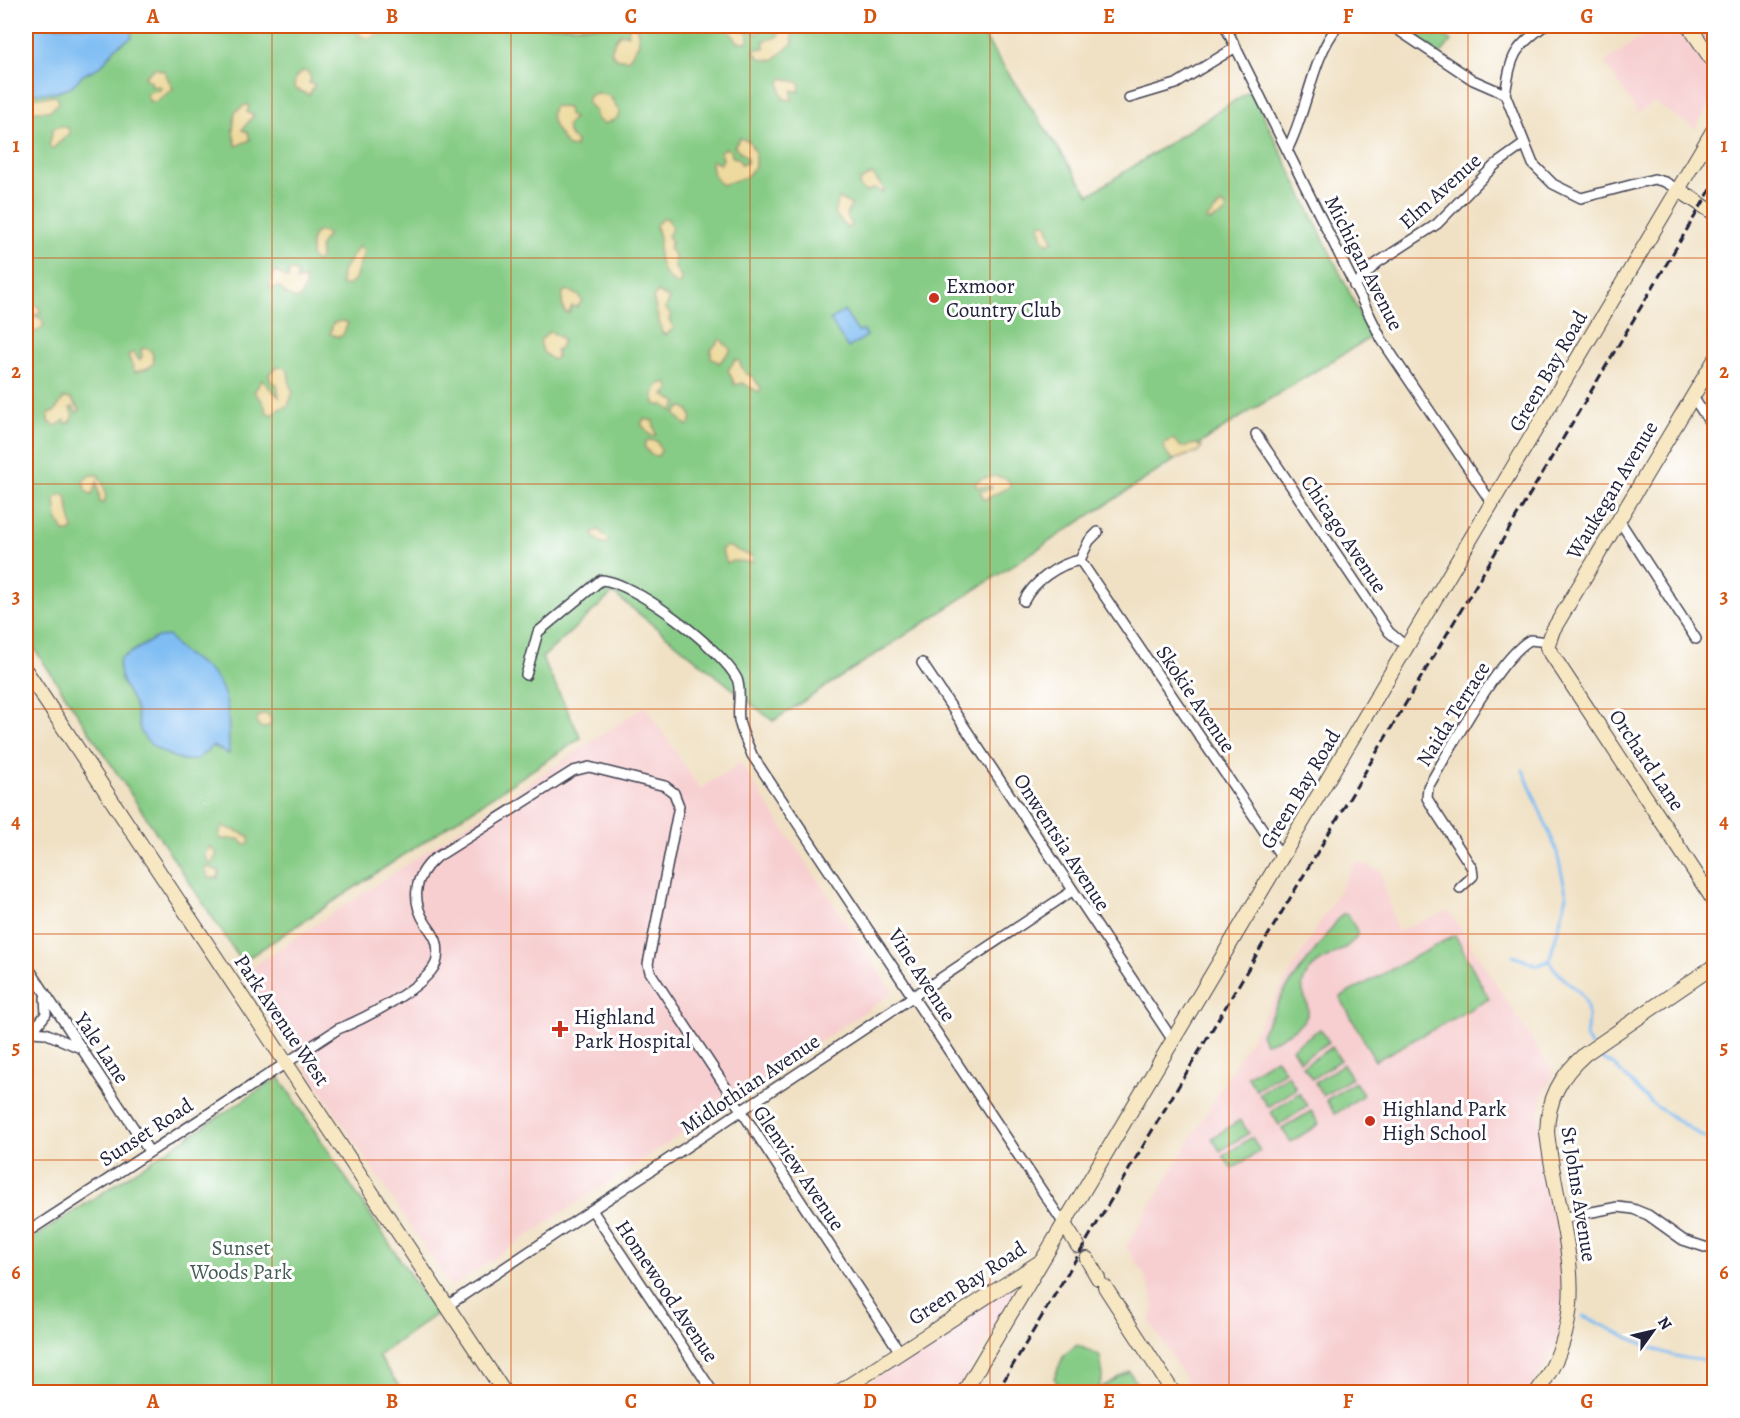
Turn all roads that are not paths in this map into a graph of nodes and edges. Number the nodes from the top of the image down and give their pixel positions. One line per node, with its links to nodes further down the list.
1 (1225, 26): 6 (street, Michigan Avenue)
2 (1338, 26): 12 (street)
3 (1392, 26): 8 (street)
4 (1545, 26): 8 (street)
5 (1689, 26): 7 (street)
6 (1236, 47): 9 (street); 12 (street, Michigan Avenue)
7 (1714, 63)
8 (1505, 94): 11 (street)
9 (1129, 98)
10 (1714, 129): 13 (street, Green Bay Road)
11 (1522, 145): 13 (street); 15 (street, Elm Avenue)
12 (1287, 150): 15 (street, Michigan Avenue)
13 (1679, 190): 14 (street); 20 (street, Green Bay Road)
14 (1714, 213)
15 (1354, 286): 20 (street, Michigan Avenue)
16 (1714, 361): 17 (street, Waukegan Avenue)
17 (1693, 397): 18 (street); 21 (street, Waukegan Avenue)
18 (1714, 429)
19 (1256, 434): 27 (street, Chicago Avenue)
20 (1493, 504): 27 (street, Green Bay Road)
21 (1619, 520): 25 (street); 26 (street, Waukegan Avenue)
22 (1098, 532): 23 (street)
23 (1080, 560): 24 (street); 31 (street, Skokie Avenue)
24 (1024, 601)
25 (1696, 639)
26 (1548, 642): 32 (street, Naida Terrace); 34 (street, Orchard Lane)
27 (1408, 648): 31 (street, Green Bay Road)
28 (922, 663): 33 (street, Onwentsia Avenue)
29 (26, 671): 42 (street, Park Avenue West)
30 (526, 675): 38 (street, Vine Avenue)
31 (1283, 859): 40 (street, Green Bay Road)
32 (1460, 888)
33 (1072, 891): 38 (street, Midlothian Avenue); 40 (street, Onwentsia Avenue)
34 (1714, 901)
35 (26, 964): 37 (street, Yale Lane)
36 (1714, 966): 46 (street, St Johns Avenue)
37 (44, 992): 39 (street); 41 (street, Yale Lane)
38 (911, 998): 43 (street, Midlothian Avenue); 47 (street, Vine Avenue)
39 (29, 1032): 41 (street)
40 (1172, 1039): 47 (street, Green Bay Road)
41 (81, 1049): 44 (street, Yale Lane)
42 (286, 1063): 43 (street, Glenview Avenue); 44 (street, Sunset Road); 53 (street, Park Avenue West)
43 (740, 1112): 45 (street, Midlothian Avenue); 54 (street, Glenview Avenue)
44 (149, 1151): 48 (street, Sunset Road)
45 (592, 1210): 53 (street, Midlothian Avenue); 56 (street, Homewood Avenue)
46 (1561, 1218): 50 (street); 60 (street, St Johns Avenue)
47 (1064, 1224): 49 (street, Vine Avenue); 52 (street, Green Bay Road)
48 (26, 1233)
49 (1078, 1246)
50 (1714, 1250)
51 (1087, 1259): 59 (street)
52 (1041, 1261): 54 (street, Green Bay Road); 58 (street)
53 (447, 1306): 55 (street, Park Avenue West)
54 (900, 1352): 57 (street, Green Bay Road)
55 (504, 1392)
56 (713, 1392)
57 (839, 1392)
58 (964, 1392)
59 (1173, 1392)
60 (1537, 1392)

